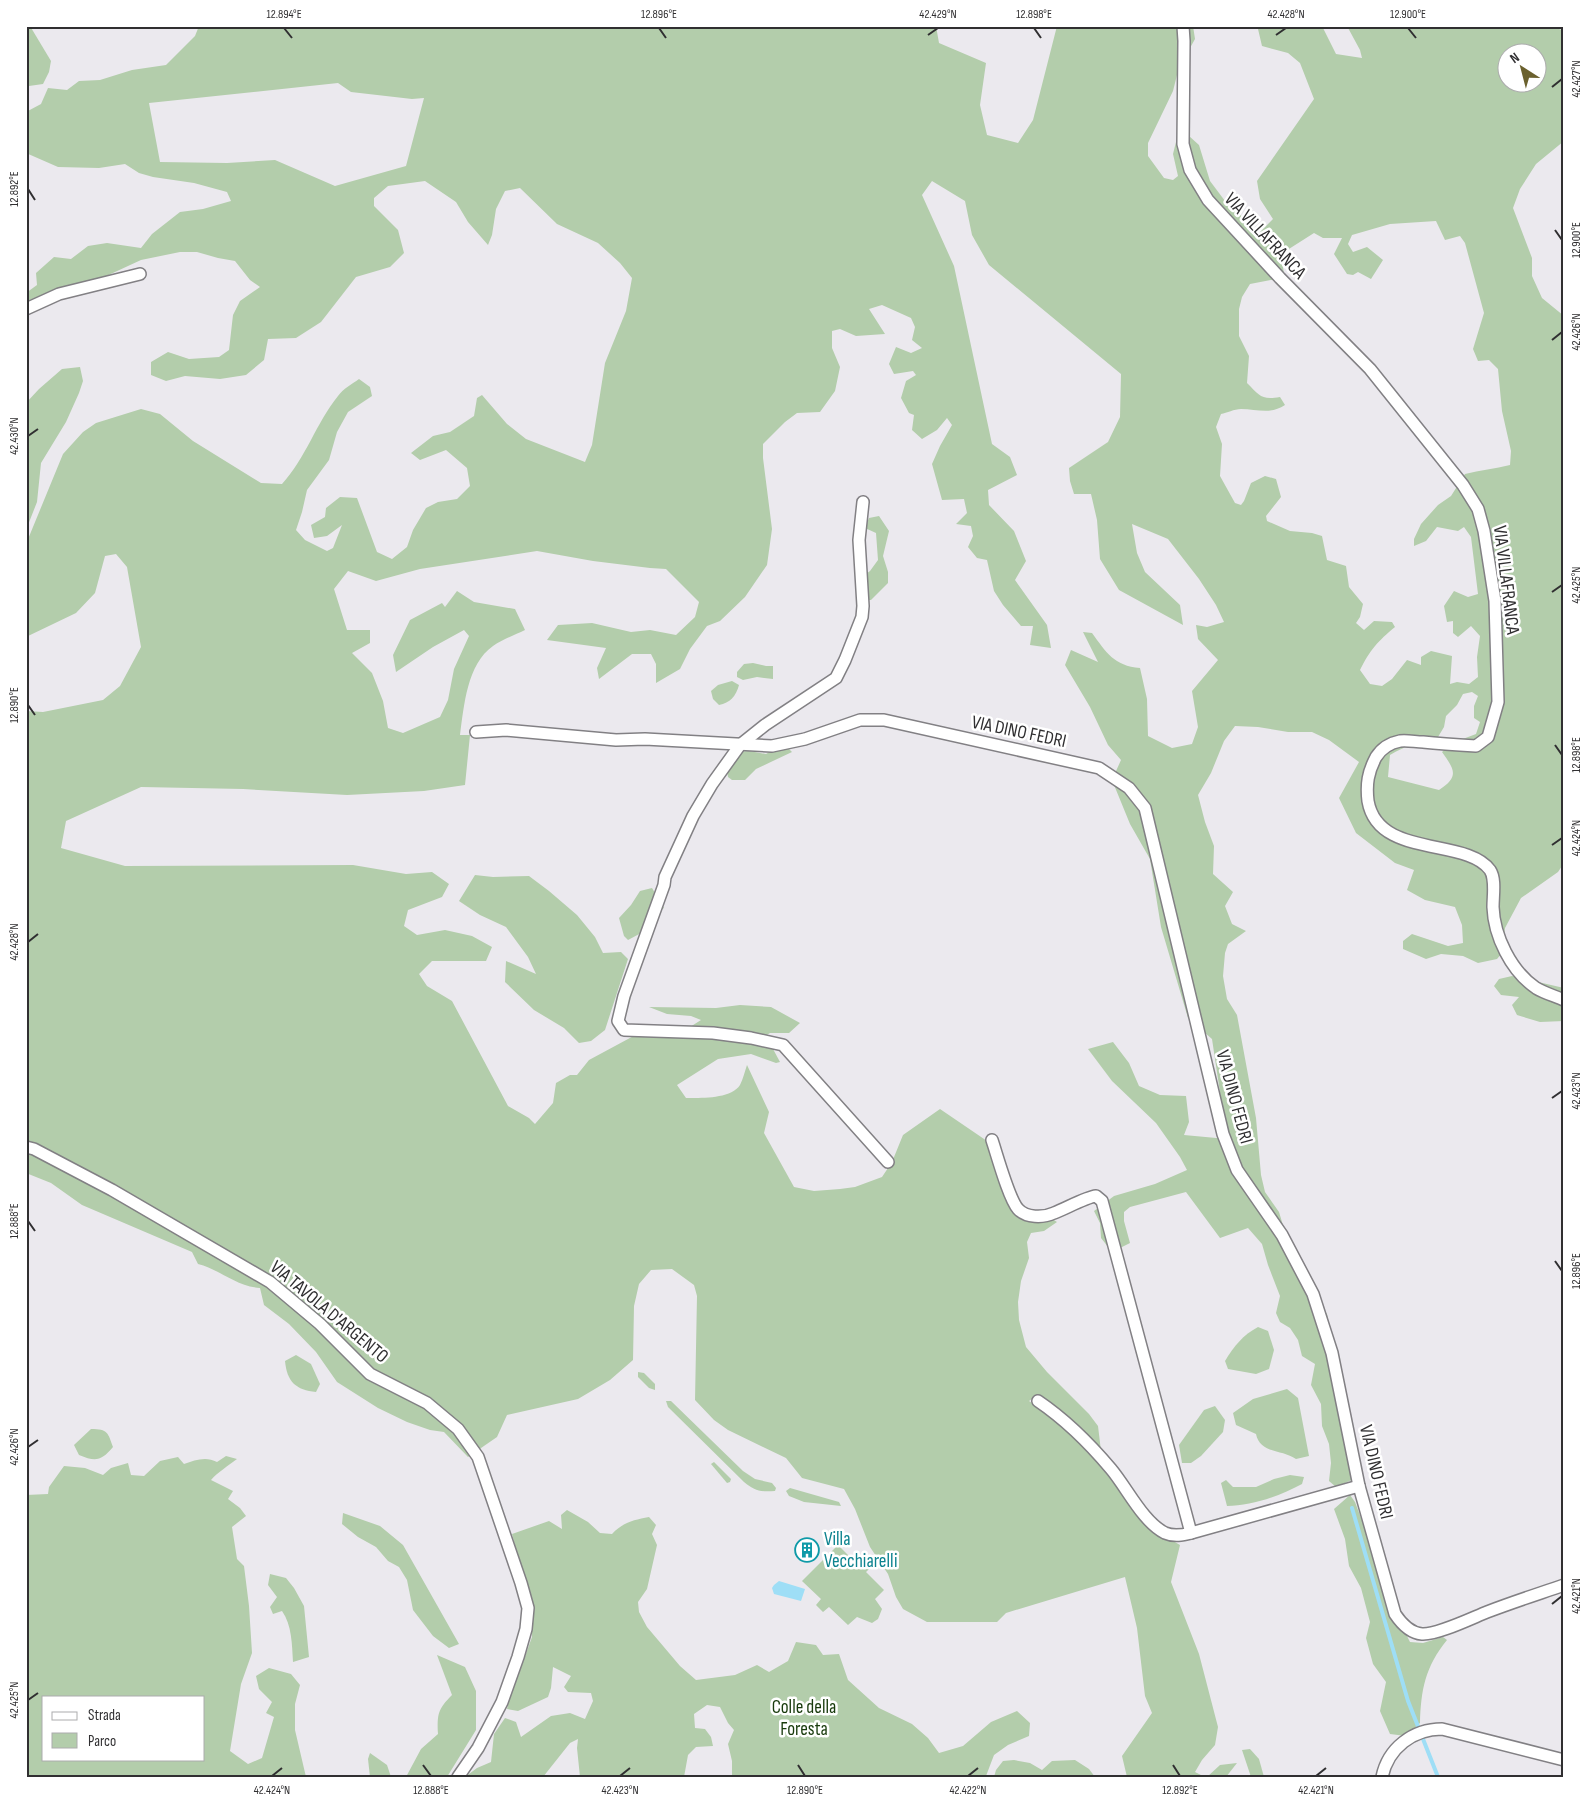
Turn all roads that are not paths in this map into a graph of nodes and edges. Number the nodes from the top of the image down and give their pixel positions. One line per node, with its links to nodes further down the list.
1 (1183, 26): 7 (street, VIA VILLAFRANCA)
2 (140, 274): 3 (street)
3 (26, 309)
4 (863, 502): 6 (street)
5 (476, 732): 6 (street, VIA DINO FEDRI)
6 (740, 745): 10 (street); 12 (street, VIA DINO FEDRI)
7 (1564, 1000)
8 (992, 1140): 13 (street)
9 (26, 1147): 16 (street, VIA TAVOLA D'ARGENTO)
10 (888, 1162)
11 (1038, 1401): 13 (street)
12 (1359, 1486): 13 (street); 14 (street, VIA DINO FEDRI)
13 (1191, 1533)
14 (1564, 1585)
15 (1564, 1760): 17 (street)
16 (458, 1777)
17 (1382, 1777)

